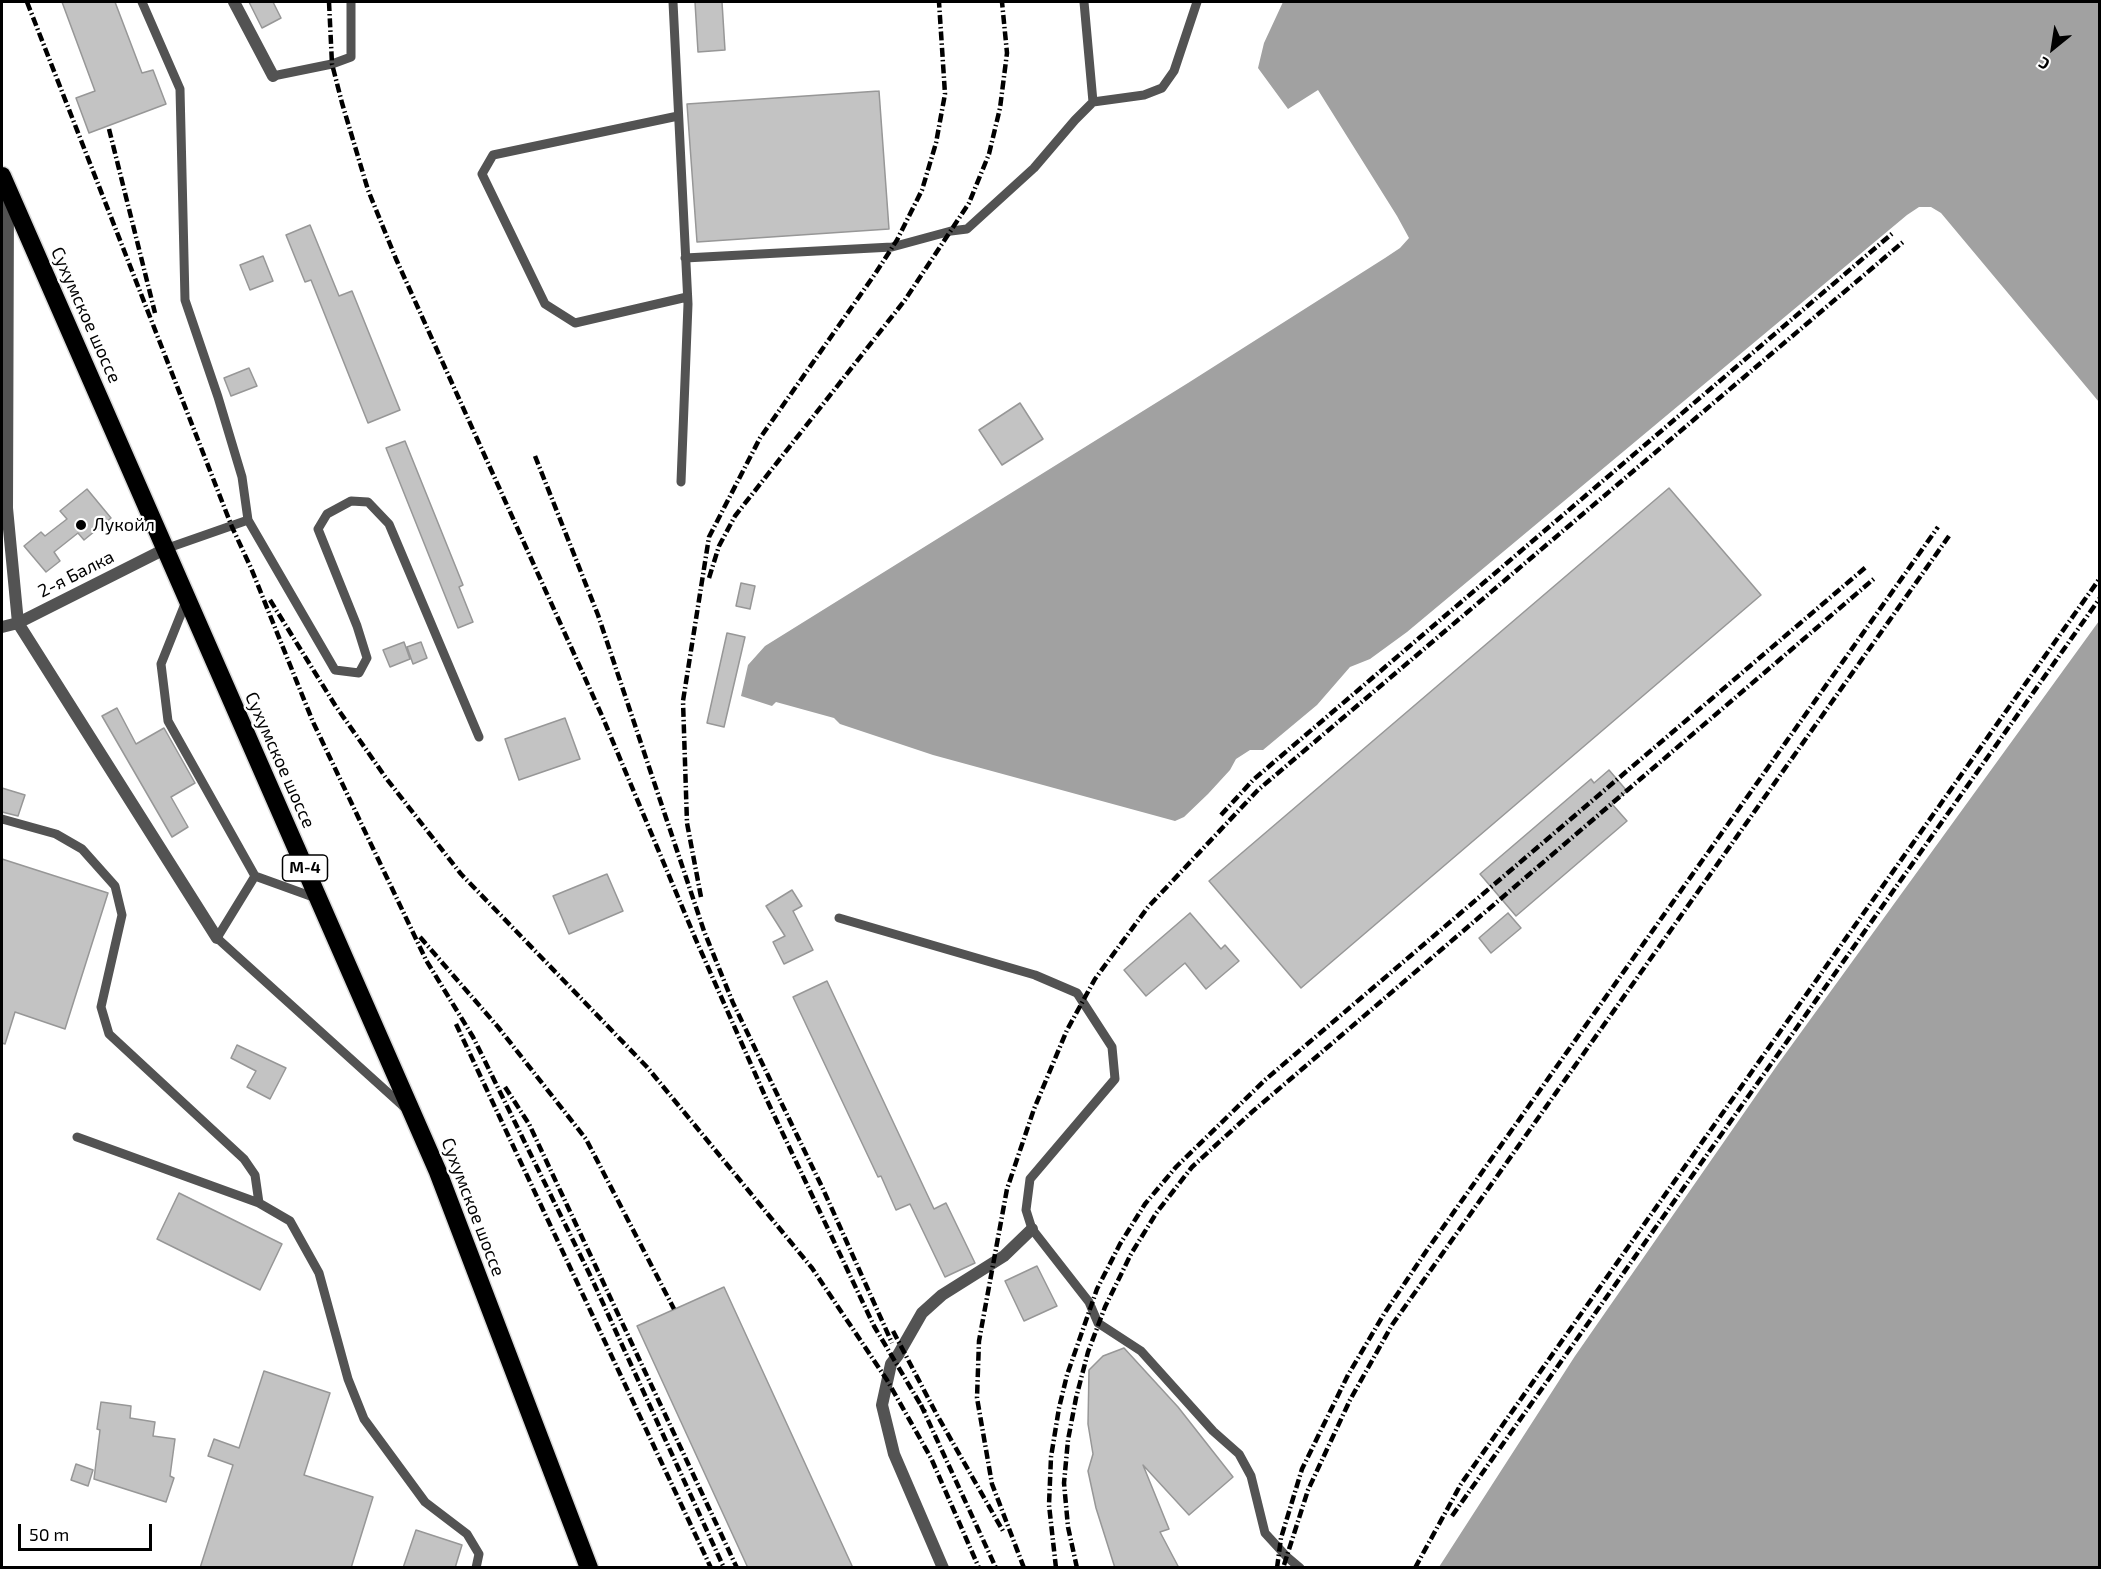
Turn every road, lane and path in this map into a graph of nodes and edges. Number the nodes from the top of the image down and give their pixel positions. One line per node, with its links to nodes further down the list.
1 (142, 2): 15 (lane)
2 (234, 2): 7 (street)
3 (351, 2): 7 (lane)
4 (673, 2): 9 (lane)
5 (1084, 2): 8 (lane)
6 (1197, 2): 8 (lane)
7 (273, 76)
8 (1094, 102): 11 (lane)
9 (678, 116): 11 (lane); 12 (lane)
10 (5, 183): 14 (street); 16 (highway, Сухумское шоссе / М-4)
11 (685, 258): 12 (lane)
12 (687, 297): 13 (lane)
13 (681, 482)
14 (4, 508): 18 (street)
15 (248, 520): 16 (lane); 20 (lane)
16 (165, 549): 17 (highway, Сухумское шоссе / М-4); 18 (street, 2-я Балка)
17 (187, 599): 22 (lane); 23 (highway, Сухумское шоссе / М-4)
18 (18, 623): 19 (street, 2-я Балка); 25 (street)
19 (2, 627)
20 (479, 736)
21 (2, 819): 28 (lane)
22 (255, 876): 23 (lane); 25 (lane)
23 (318, 899): 26 (highway, Сухумское шоссе / М-4)
24 (839, 918): 29 (lane)
25 (217, 938): 26 (lane)
26 (413, 1114): 31 (highway, Сухумское шоссе / М-4)
27 (77, 1137): 28 (lane)
28 (259, 1203): 30 (lane)
29 (1032, 1229): 32 (street); 33 (lane)
30 (476, 1568)
31 (589, 1568)
32 (943, 1568)
33 (1300, 1568)

